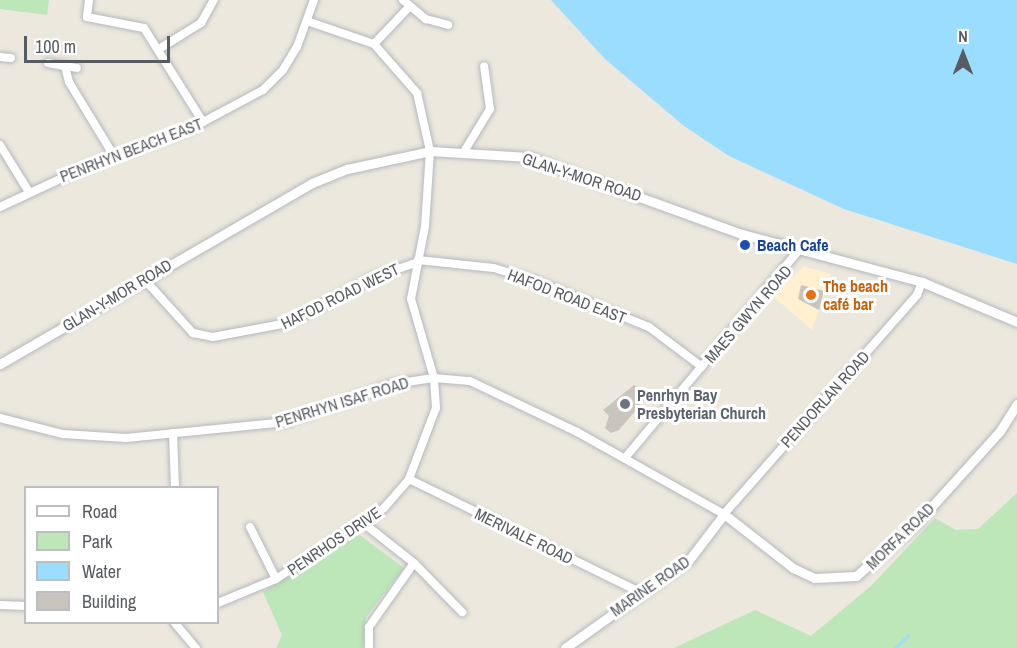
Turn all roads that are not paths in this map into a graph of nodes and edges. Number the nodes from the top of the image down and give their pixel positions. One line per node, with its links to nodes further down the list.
1 (89, 0): 9 (street)
2 (214, 0): 9 (street)
3 (314, 0): 6 (street, PENRHYN BEACH EAST)
4 (403, 0): 5 (street)
5 (408, 8): 7 (street); 8 (street)
6 (307, 21): 8 (street); 16 (street, PENRHYN BEACH EAST)
7 (448, 25)
8 (374, 44): 18 (street, PENRHOS DRIVE)
9 (159, 49): 16 (street)
10 (0, 57): 11 (street)
11 (11, 58)
12 (48, 63): 13 (street)
13 (66, 66): 15 (street); 20 (street)
14 (484, 66): 19 (street)
15 (77, 68)
16 (203, 122): 20 (street, PENRHYN BEACH EAST)
17 (0, 145): 21 (street)
18 (430, 150): 19 (street, GLAN-Y-MOR ROAD); 24 (street, PENRHOS DRIVE); 25 (street, GLAN-Y-MOR ROAD)
19 (465, 150): 23 (street, GLAN-Y-MOR ROAD)
20 (114, 156): 21 (street, PENRHYN BEACH EAST)
21 (29, 192): 22 (street, PENRHYN BEACH EAST)
22 (0, 207)
23 (798, 251): 26 (street, GLAN-Y-MOR ROAD); 29 (street, MAES GWYN ROAD)
24 (418, 261): 25 (street, HAFOD ROAD WEST); 29 (street, HAFOD ROAD EAST); 30 (street, PENRHOS DRIVE)
25 (144, 279): 28 (street, GLAN-Y-MOR ROAD)
26 (922, 282): 27 (street, GLAN-Y-MOR ROAD); 37 (street, PENDORLAN ROAD)
27 (1017, 322)
28 (0, 364)
29 (702, 367): 34 (street, MAES GWYN ROAD)
30 (434, 378): 33 (street, PENRHYN ISAF ROAD); 34 (street, PENRHYN ISAF ROAD); 35 (street, PENRHOS DRIVE)
31 (1017, 404): 37 (street, MORFA ROAD)
32 (0, 418): 33 (street, PENRHYN ISAF ROAD)
33 (173, 433): 36 (street)
34 (626, 458): 37 (street, PENRHYN ISAF ROAD)
35 (409, 479): 38 (street, PENRHOS DRIVE); 42 (street, MERIVALE ROAD)
36 (175, 486)
37 (724, 514): 42 (street, MARINE ROAD)
38 (362, 522): 40 (street); 41 (street, PENRHOS DRIVE)
39 (249, 526): 41 (street)
40 (414, 563): 46 (street); 49 (street)
41 (276, 579): 43 (street, PENRHOS DRIVE)
42 (640, 592): 50 (street, MARINE ROAD)
43 (219, 603)
44 (0, 605): 45 (street)
45 (24, 606)
46 (462, 612)
47 (176, 624): 48 (street)
48 (196, 648)
49 (369, 648)
50 (565, 648)

